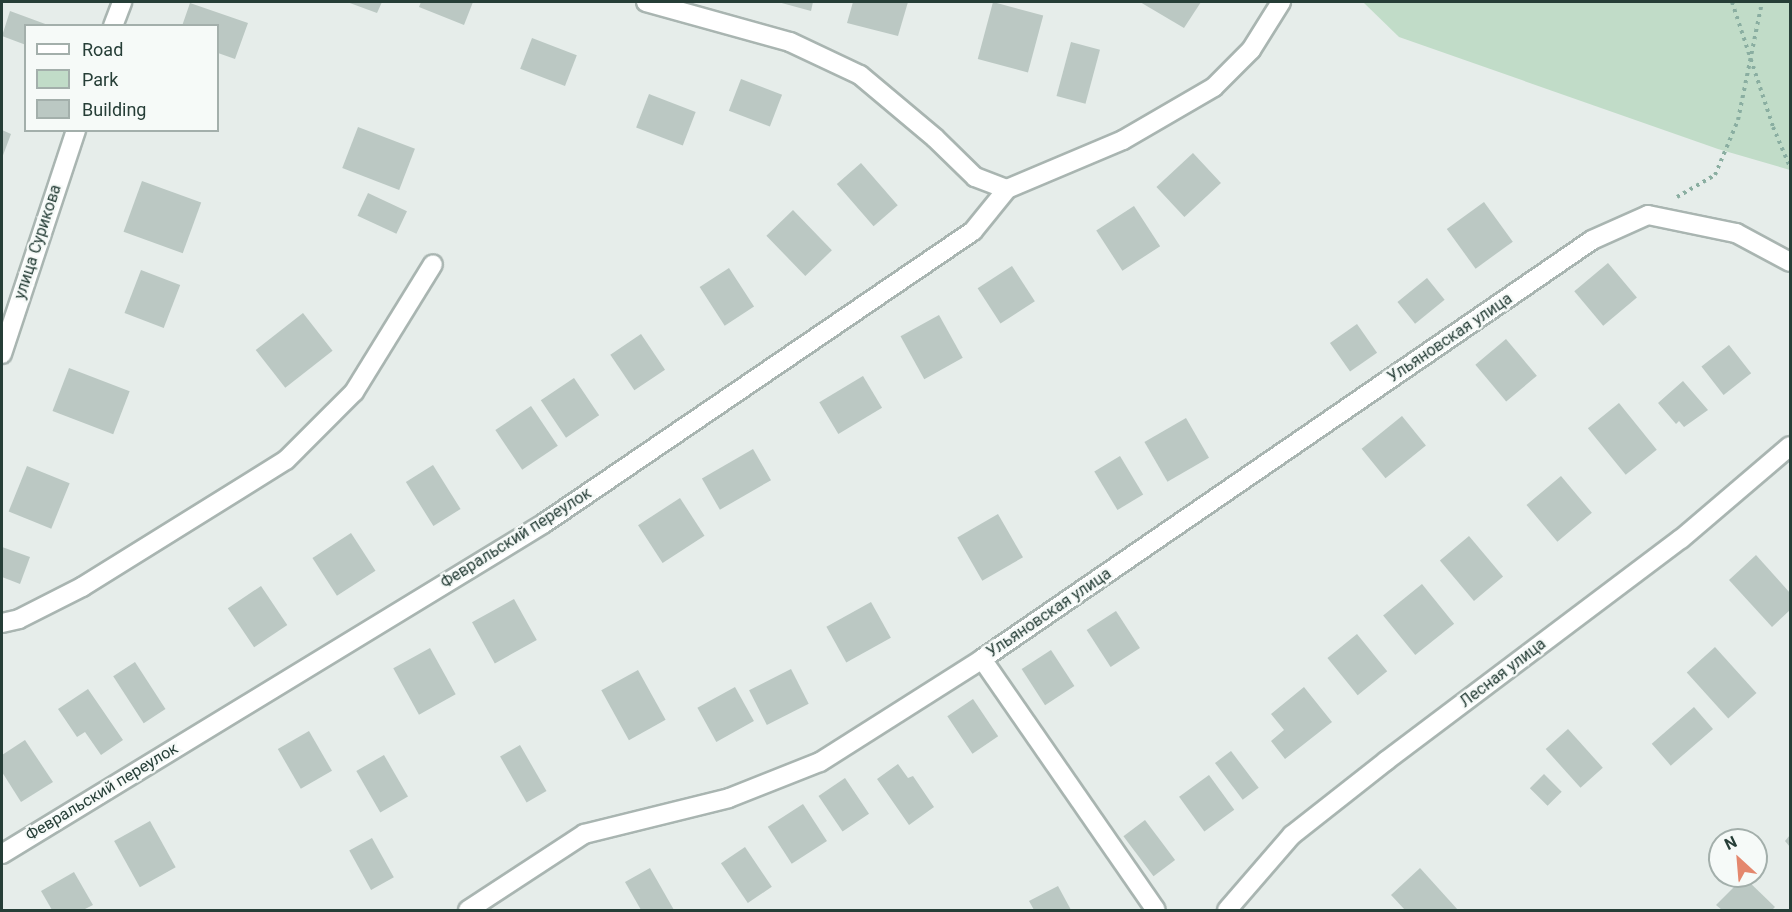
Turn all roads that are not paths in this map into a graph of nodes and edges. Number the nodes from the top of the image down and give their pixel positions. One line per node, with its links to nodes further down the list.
1 (122, 2): 4 (street)
2 (646, 2): 6 (street)
3 (1281, 2): 6 (street)
4 (114, 24)
5 (75, 132): 9 (street, улица Сурикова)
6 (1007, 189): 13 (street, Февральский переулок)
7 (1791, 262): 12 (street, Ульяновская улица)
8 (434, 264): 11 (street)
9 (2, 354)
10 (1791, 446): 16 (street, Лесная улица)
11 (2, 623)
12 (982, 659): 14 (street, Ульяновская улица); 15 (street)
13 (2, 854)
14 (468, 910)
15 (1156, 910)
16 (1227, 910)

